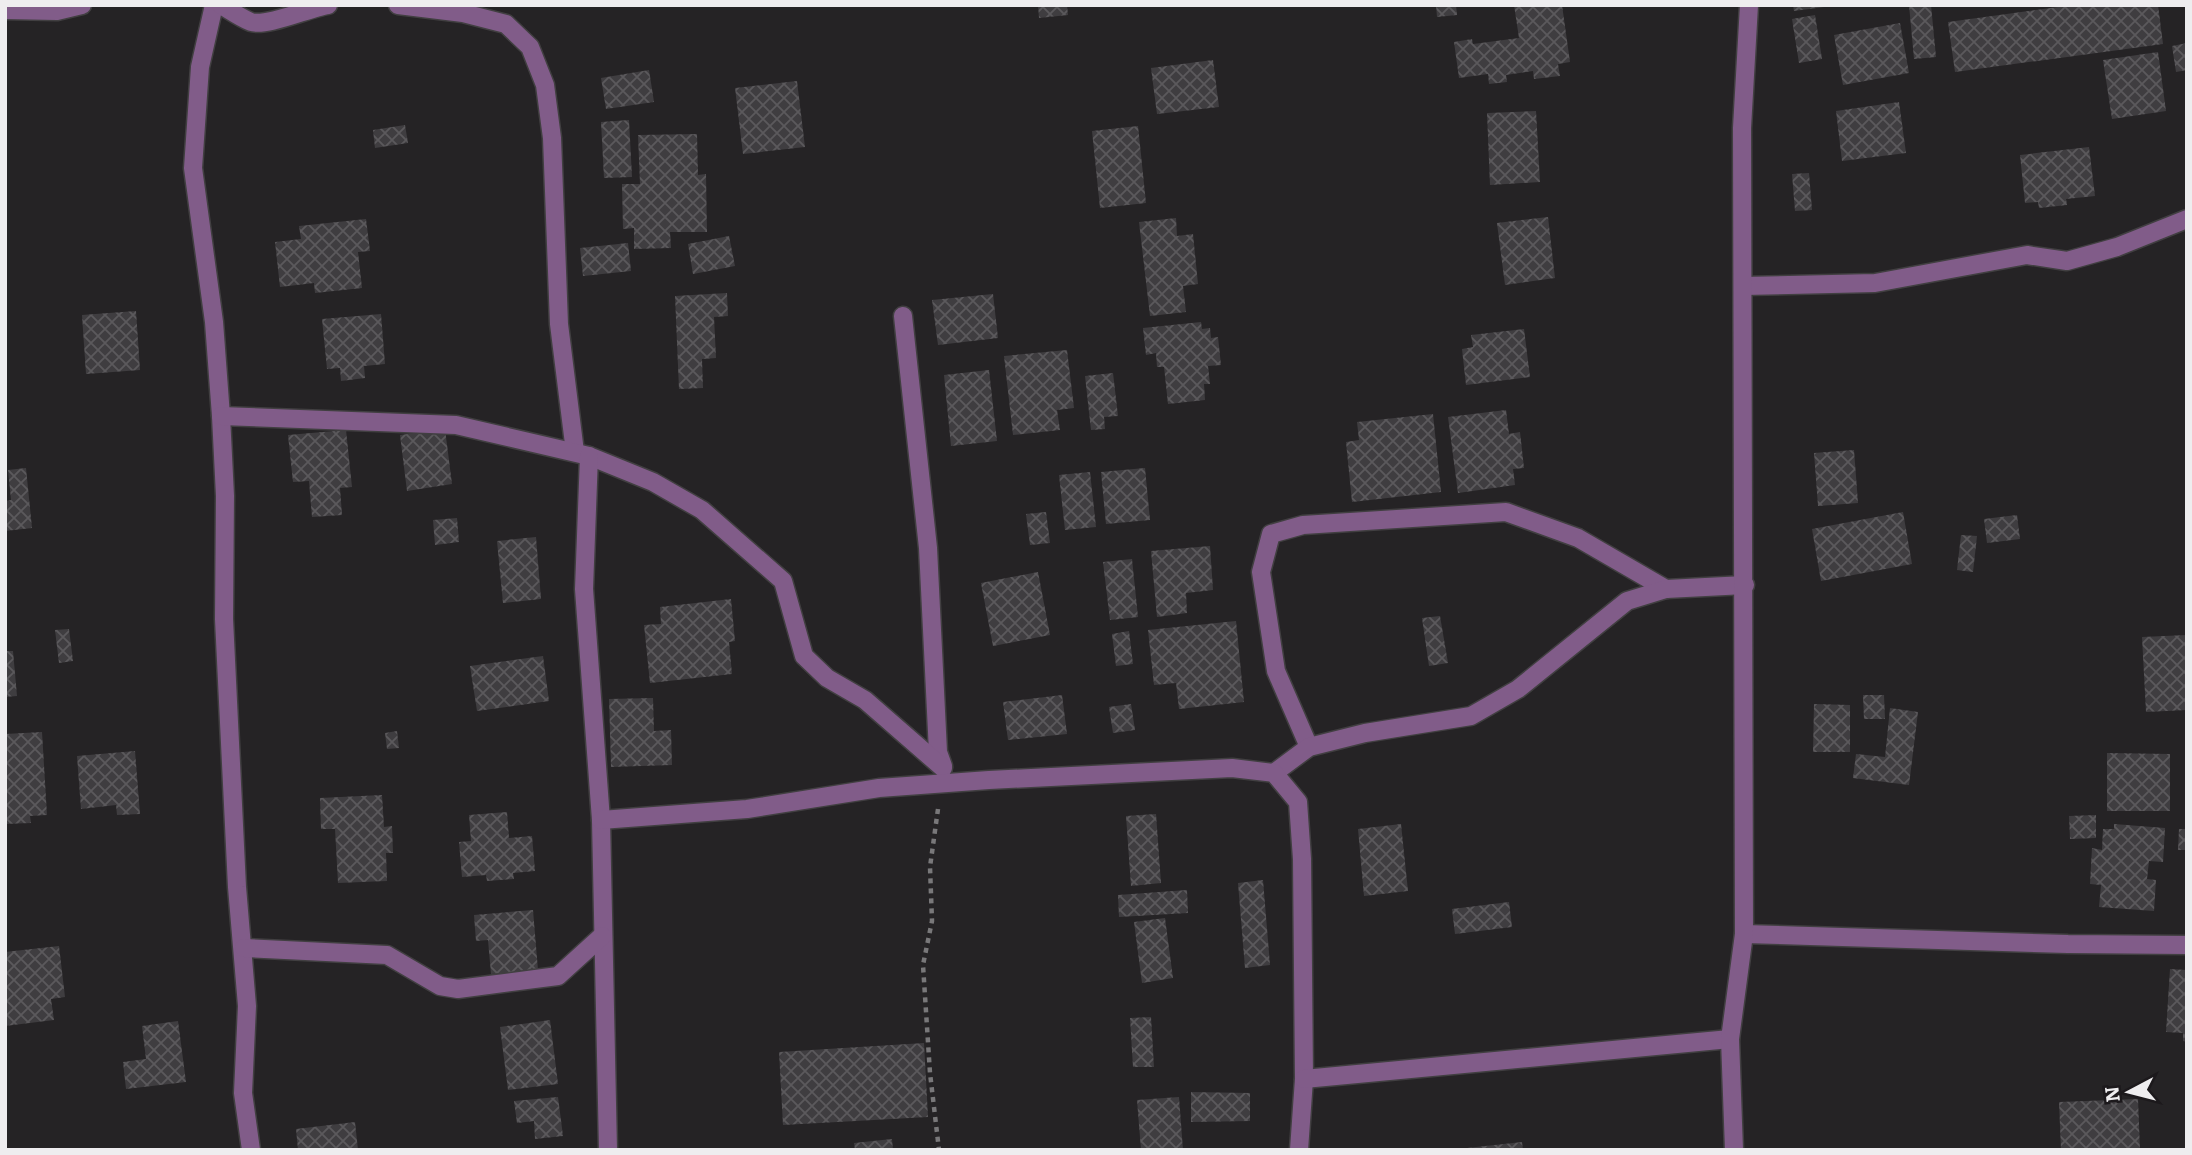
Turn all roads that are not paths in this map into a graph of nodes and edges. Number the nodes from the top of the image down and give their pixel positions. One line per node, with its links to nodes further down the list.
1 (82, 5): 7 (street)
2 (214, 5): 11 (street)
3 (222, 5): 4 (street)
4 (328, 5)
5 (398, 5): 12 (street)
6 (1749, 5): 9 (street)
7 (5, 10)
8 (2187, 219): 9 (street)
9 (1743, 286): 13 (street)
10 (903, 316): 17 (street)
11 (221, 416): 12 (street); 22 (street)
12 (582, 454): 17 (street); 18 (street)
13 (1745, 585): 14 (street); 19 (street)
14 (1666, 589): 15 (street); 15 (street)
15 (1309, 747): 16 (street)
16 (1274, 773): 17 (street); 24 (street)
17 (944, 778): 18 (street)
18 (600, 820): 20 (street)
19 (1744, 934): 21 (street); 23 (street)
20 (602, 936): 22 (street); 26 (street)
21 (2187, 944)
22 (244, 948): 25 (street)
23 (1731, 1039): 24 (street); 28 (street)
24 (1304, 1079): 27 (street)
25 (251, 1150)
26 (608, 1150)
27 (1299, 1150)
28 (1734, 1150)

